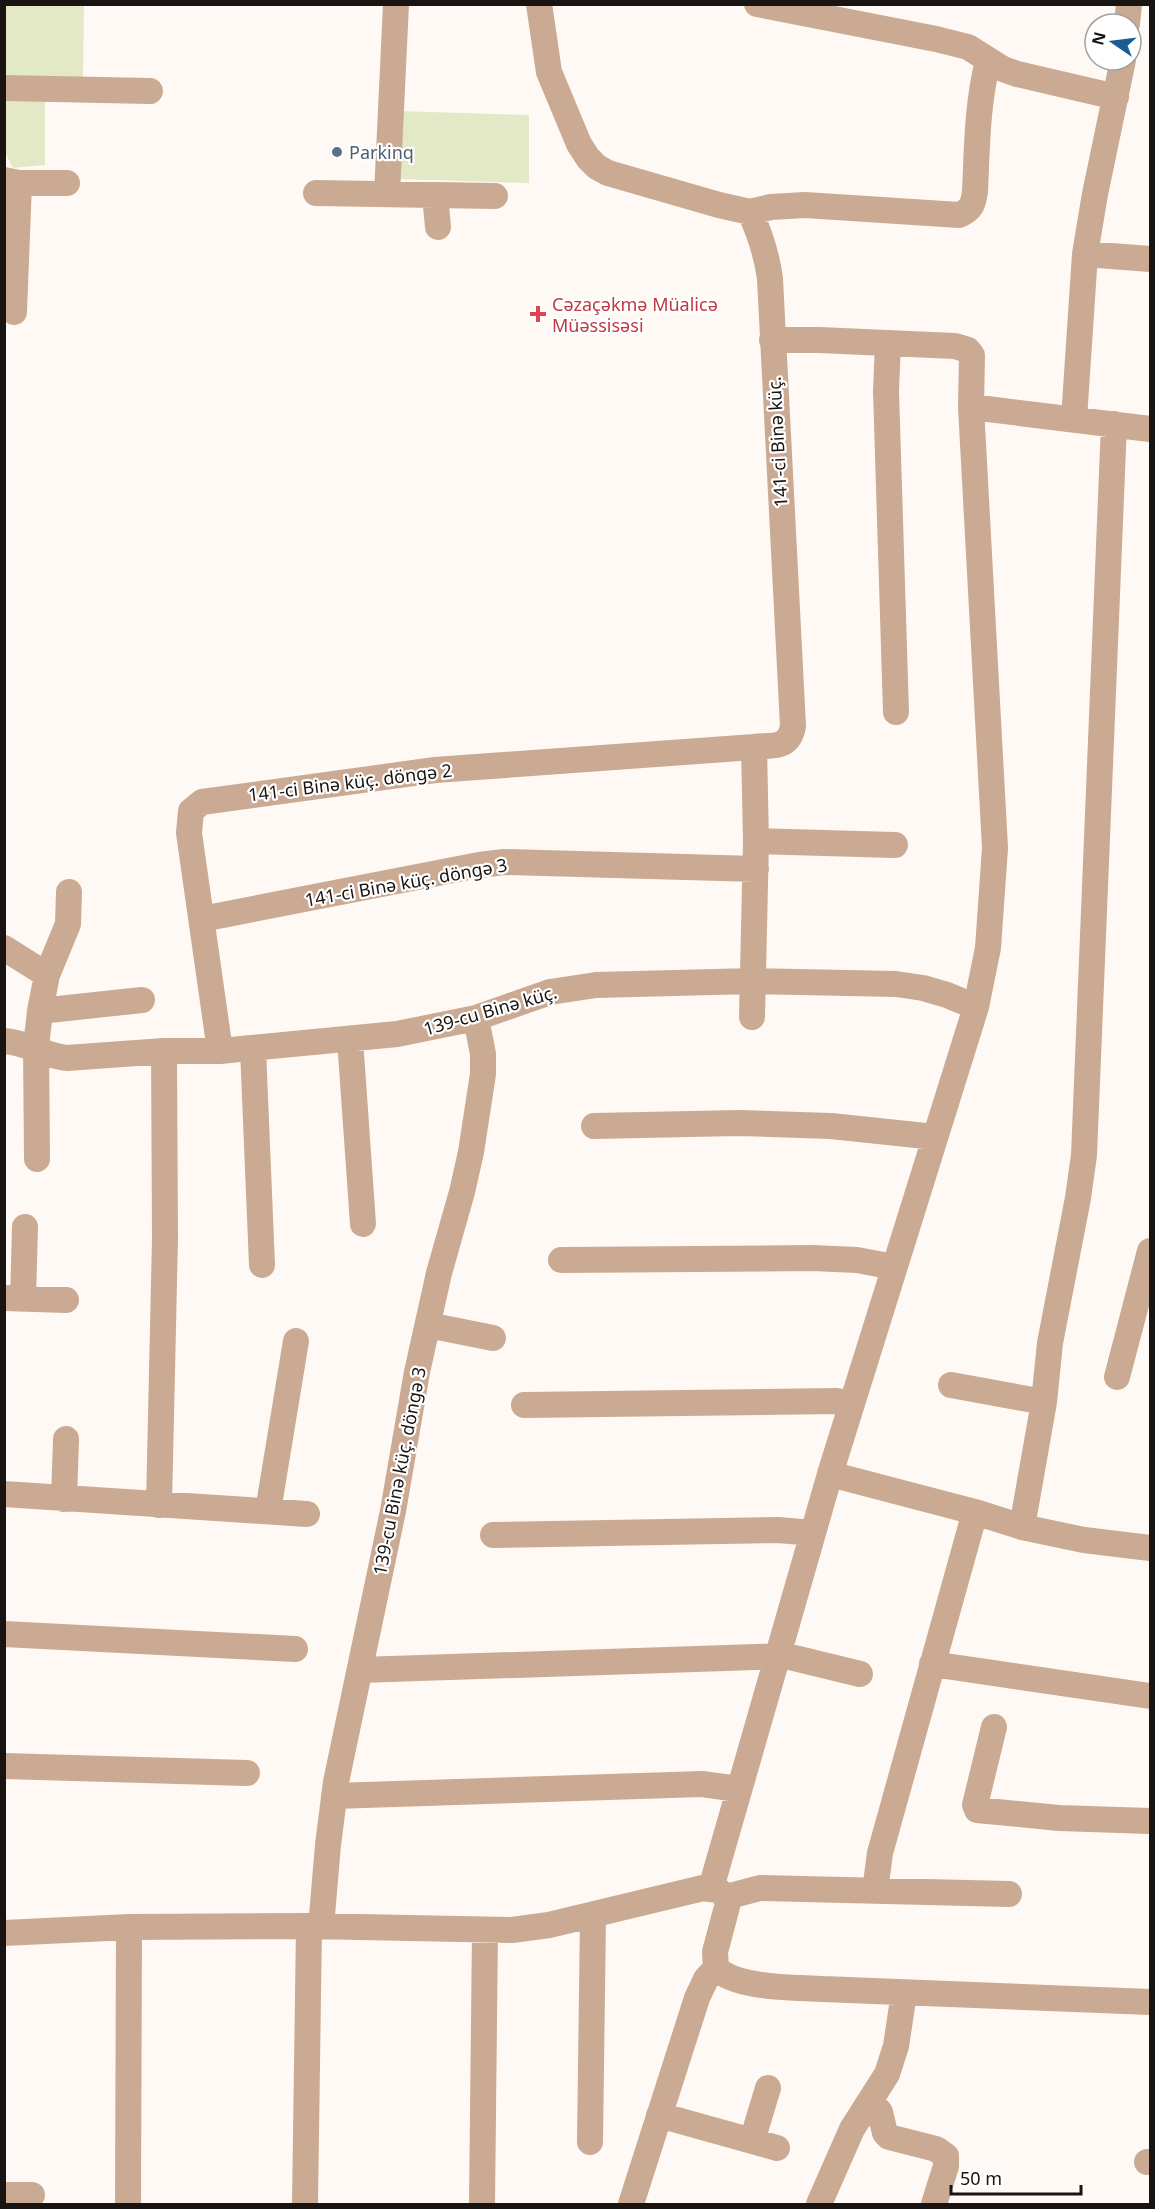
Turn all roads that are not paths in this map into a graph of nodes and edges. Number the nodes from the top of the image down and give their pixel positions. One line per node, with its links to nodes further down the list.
1 (396, 4): 12 (street)
2 (539, 4): 15 (street)
3 (757, 4): 4 (street)
4 (988, 61): 8 (street); 15 (street)
5 (1121, 72): 8 (street)
6 (4, 88): 7 (street)
7 (150, 91)
8 (1116, 97): 17 (street)
9 (12, 182): 10 (street); 19 (street)
10 (67, 183)
11 (316, 193): 12 (street)
12 (387, 194): 13 (street)
13 (435, 195): 14 (street); 16 (street)
14 (495, 196)
15 (750, 212): 20 (street, 141-ci Binə küç.)
16 (438, 227)
17 (1085, 254): 18 (street); 23 (street)
18 (1150, 259)
19 (14, 312)
20 (772, 340): 21 (street); 27 (street, 141-ci Binə küç.)
21 (888, 343): 22 (street); 26 (street)
22 (971, 407): 23 (street); 37 (street)
23 (1074, 419): 24 (street)
24 (1114, 424): 25 (street); 63 (street)
25 (1150, 429)
26 (896, 712)
27 (754, 747): 28 (street); 32 (street, 141-ci Binə küç. döngə 2)
28 (756, 841): 29 (street); 30 (street)
29 (895, 845)
30 (756, 869): 32 (street, 141-ci Binə küç. döngə 3); 35 (street)
31 (69, 892): 34 (street)
32 (202, 919): 46 (street, 141-ci Binə küç. döngə 2)
33 (4, 948): 34 (street)
34 (47, 975): 38 (street)
35 (753, 981): 37 (street, 139-cu Binə küç.); 39 (street); 40 (street, 139-cu Binə küç.)
36 (142, 1000): 38 (street)
37 (976, 1007): 48 (street)
38 (40, 1011): 43 (street)
39 (752, 1017)
40 (476, 1018): 41 (street, 139-cu Binə küç.); 58 (street, 139-cu Binə küç. döngə 3)
41 (350, 1040): 44 (street, 139-cu Binə küç.); 50 (street)
42 (4, 1041): 43 (street, 139-cu Binə küç.)
43 (36, 1047): 45 (street, 139-cu Binə küç.); 49 (street)
44 (253, 1049): 46 (street, 139-cu Binə küç.); 54 (street)
45 (164, 1051): 46 (street, 139-cu Binə küç.); 70 (street)
46 (220, 1051)
47 (594, 1126): 48 (street)
48 (934, 1137): 55 (street)
49 (37, 1159)
50 (363, 1224)
51 (25, 1227): 56 (street)
52 (1150, 1251): 61 (street)
53 (561, 1260): 55 (street)
54 (262, 1265)
55 (894, 1267): 65 (street)
56 (14, 1298): 57 (street)
57 (66, 1300)
58 (428, 1325): 59 (street); 82 (street, 139-cu Binə küç. döngə 3)
59 (493, 1338)
60 (296, 1341): 71 (street)
61 (1117, 1377)
62 (951, 1385): 63 (street)
63 (1044, 1402): 74 (street)
64 (524, 1405): 65 (street)
65 (851, 1405): 67 (street)
66 (66, 1438): 69 (street)
67 (830, 1474): 72 (street); 75 (street)
68 (4, 1494): 69 (street)
69 (64, 1499): 70 (street)
70 (159, 1505): 71 (street)
71 (268, 1511): 73 (street)
72 (975, 1512): 74 (street); 81 (street)
73 (307, 1514)
74 (1022, 1527): 77 (street)
75 (813, 1533): 76 (street); 80 (street)
76 (493, 1535)
77 (1150, 1548)
78 (4, 1634): 79 (street)
79 (295, 1649)
80 (776, 1656): 82 (street); 83 (street); 88 (street)
81 (932, 1664): 84 (street); 91 (street)
82 (360, 1670): 89 (street, 139-cu Binə küç. döngə 3)
83 (861, 1674)
84 (1150, 1696)
85 (994, 1727): 90 (street)
86 (4, 1766): 87 (street)
87 (247, 1773)
88 (738, 1789): 89 (street); 92 (street)
89 (334, 1796): 96 (street, 139-cu Binə küç. döngə 3)
90 (1150, 1821)
91 (875, 1891): 92 (street); 93 (street)
92 (718, 1893): 94 (street); 99 (street)
93 (1009, 1894)
94 (592, 1916): 97 (street); 106 (street)
95 (129, 1927): 96 (street); 98 (street); 110 (street)
96 (315, 1927): 97 (street); 111 (street, 139-cu Binə küç. döngə 3)
97 (485, 1931): 112 (street)
98 (4, 1933)
99 (716, 1968): 100 (street); 104 (street)
100 (904, 1993): 101 (street); 103 (street)
101 (1150, 2002)
102 (768, 2088): 105 (street)
103 (870, 2101): 114 (street); 115 (street)
104 (659, 2115): 105 (street); 113 (street)
105 (752, 2141): 107 (street)
106 (590, 2142)
107 (777, 2148)
108 (4, 2195): 109 (street)
109 (32, 2195)
110 (128, 2205)
111 (305, 2205)
112 (482, 2205)
113 (631, 2205)
114 (819, 2205)
115 (934, 2205)

